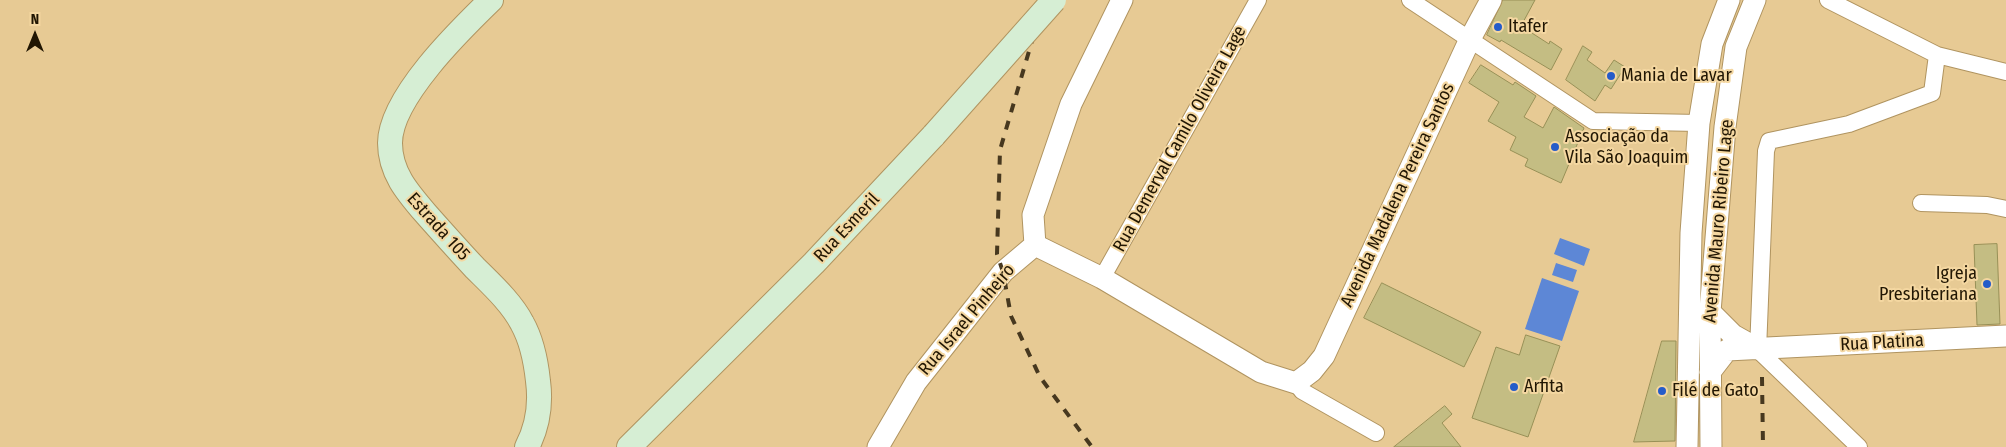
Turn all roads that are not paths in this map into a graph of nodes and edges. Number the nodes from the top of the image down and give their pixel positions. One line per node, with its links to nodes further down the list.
1 (1054, 0): 25 (main road, Rua Esmeril, bridge)
2 (1122, 0): 16 (street)
3 (1258, 0): 17 (street, Rua Demerval Camilo Oliveira Lage)
4 (1410, 0): 10 (street)
5 (1491, 0): 10 (street, Avenida Madalena Pereira Santos)
6 (1755, 0): 18 (street, Avenida Mauro Ribeiro Lage)
7 (1828, 0): 11 (street)
8 (1727, 1): 13 (street, Avenida Mauro Ribeiro Lage)
9 (482, 5): 24 (main road, Estrada 105)
10 (1470, 39): 13 (street); 22 (street, Avenida Madalena Pereira Santos)
11 (1937, 55): 12 (street); 20 (street)
12 (2006, 72)
13 (1699, 123): 27 (street, Avenida Mauro Ribeiro Lage)
14 (1921, 203): 15 (street)
15 (2006, 209)
16 (1035, 245): 17 (street); 26 (street, Rua Israel Pinheiro)
17 (1102, 278): 22 (street)
18 (1710, 312): 20 (street); 21 (street, Avenida Mauro Ribeiro Lage)
19 (2006, 336): 20 (street, Rua Platina)
20 (1758, 350): 21 (street, Rua Platina); 29 (street)
21 (1710, 372): 28 (street, Avenida Mauro Ribeiro Lage)
22 (1296, 383): 23 (street)
23 (1376, 433)
24 (527, 447)
25 (629, 447)
26 (878, 447)
27 (1687, 447)
28 (1711, 447)
29 (1859, 447)

